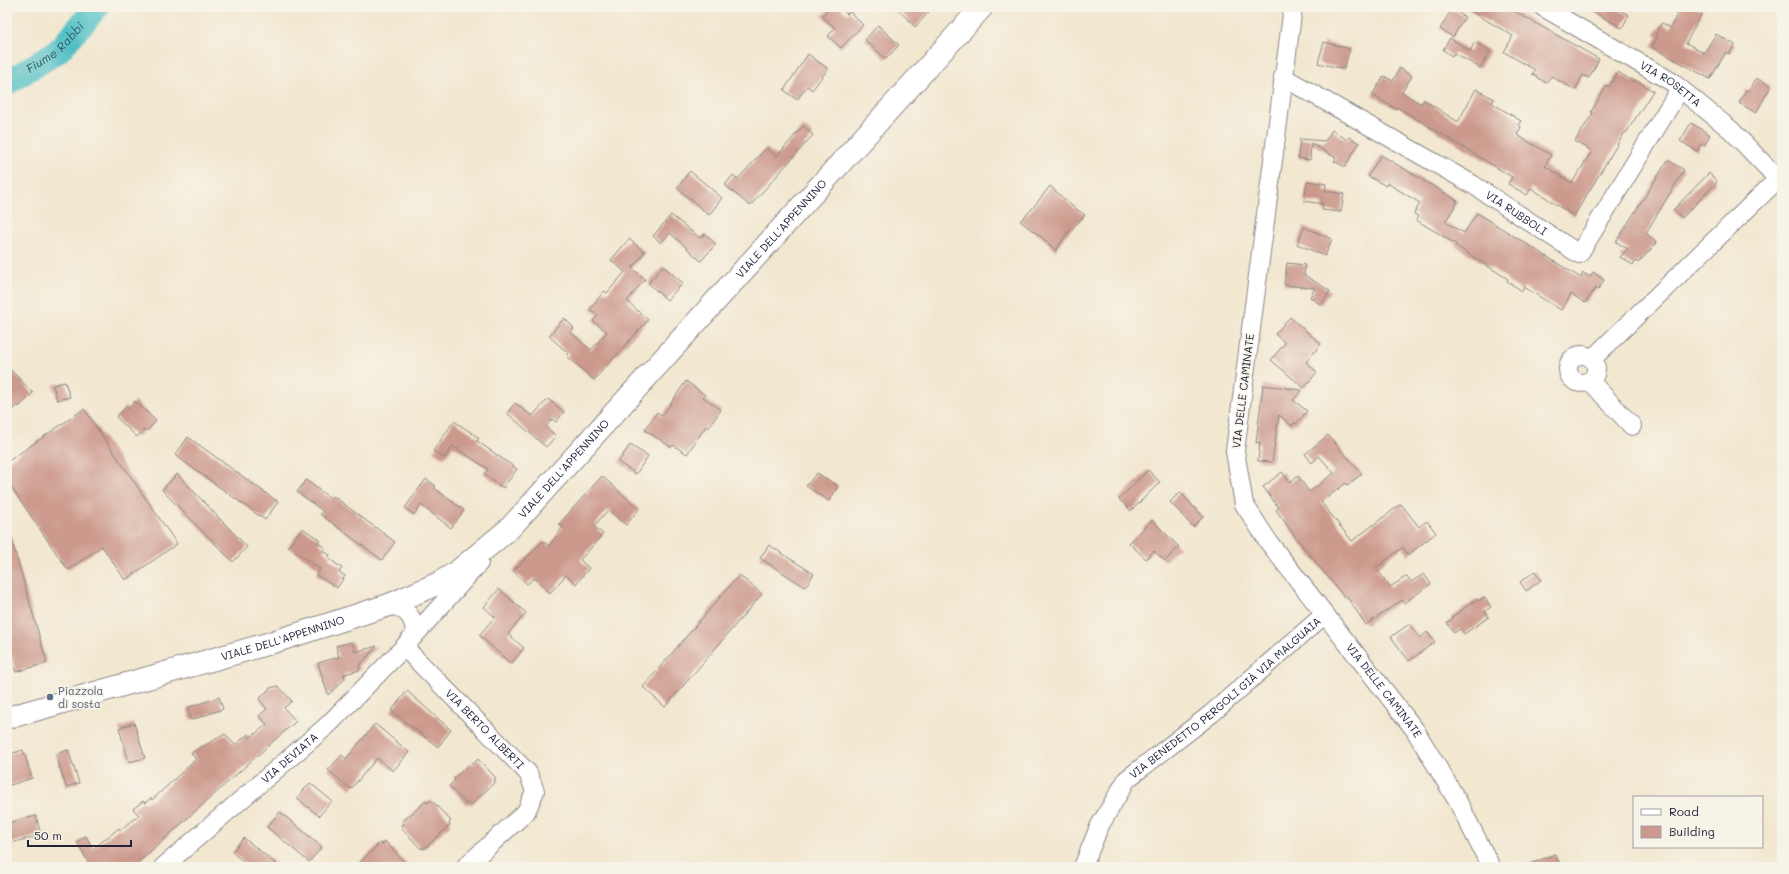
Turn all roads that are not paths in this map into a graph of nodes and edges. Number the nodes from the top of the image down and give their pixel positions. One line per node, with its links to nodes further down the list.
1 (982, 7): 10 (main road, VIALE DELL'APPENNINO)
2 (1293, 7): 4 (street, VIA DELLE CAMINATE)
3 (1543, 7): 5 (street, VIA ROSETTA)
4 (1283, 77): 5 (street, VIA RUBBOLI); 12 (street, VIA DELLE CAMINATE)
5 (1680, 89): 6 (street, VIA ROSETTA)
6 (1780, 181): 7 (street)
7 (1592, 359): 8 (street); 8 (street)
8 (1590, 381): 9 (street)
9 (1632, 426)
10 (441, 593): 11 (main road, VIALE DELL'APPENNINO); 13 (street, VIA DEVIATA)
11 (389, 606): 13 (street); 14 (main road, VIALE DELL'APPENNINO)
12 (1325, 614): 17 (street, VIA BENEDETTO PERGOLI GIÀ VIA MALGUAIA); 18 (street, VIA DELLE CAMINATE)
13 (409, 640): 15 (street, VIA DEVIATA); 16 (street, VIA BERTO ALBERTI)
14 (7, 718)
15 (163, 867)
16 (465, 867)
17 (1083, 867)
18 (1491, 867)

